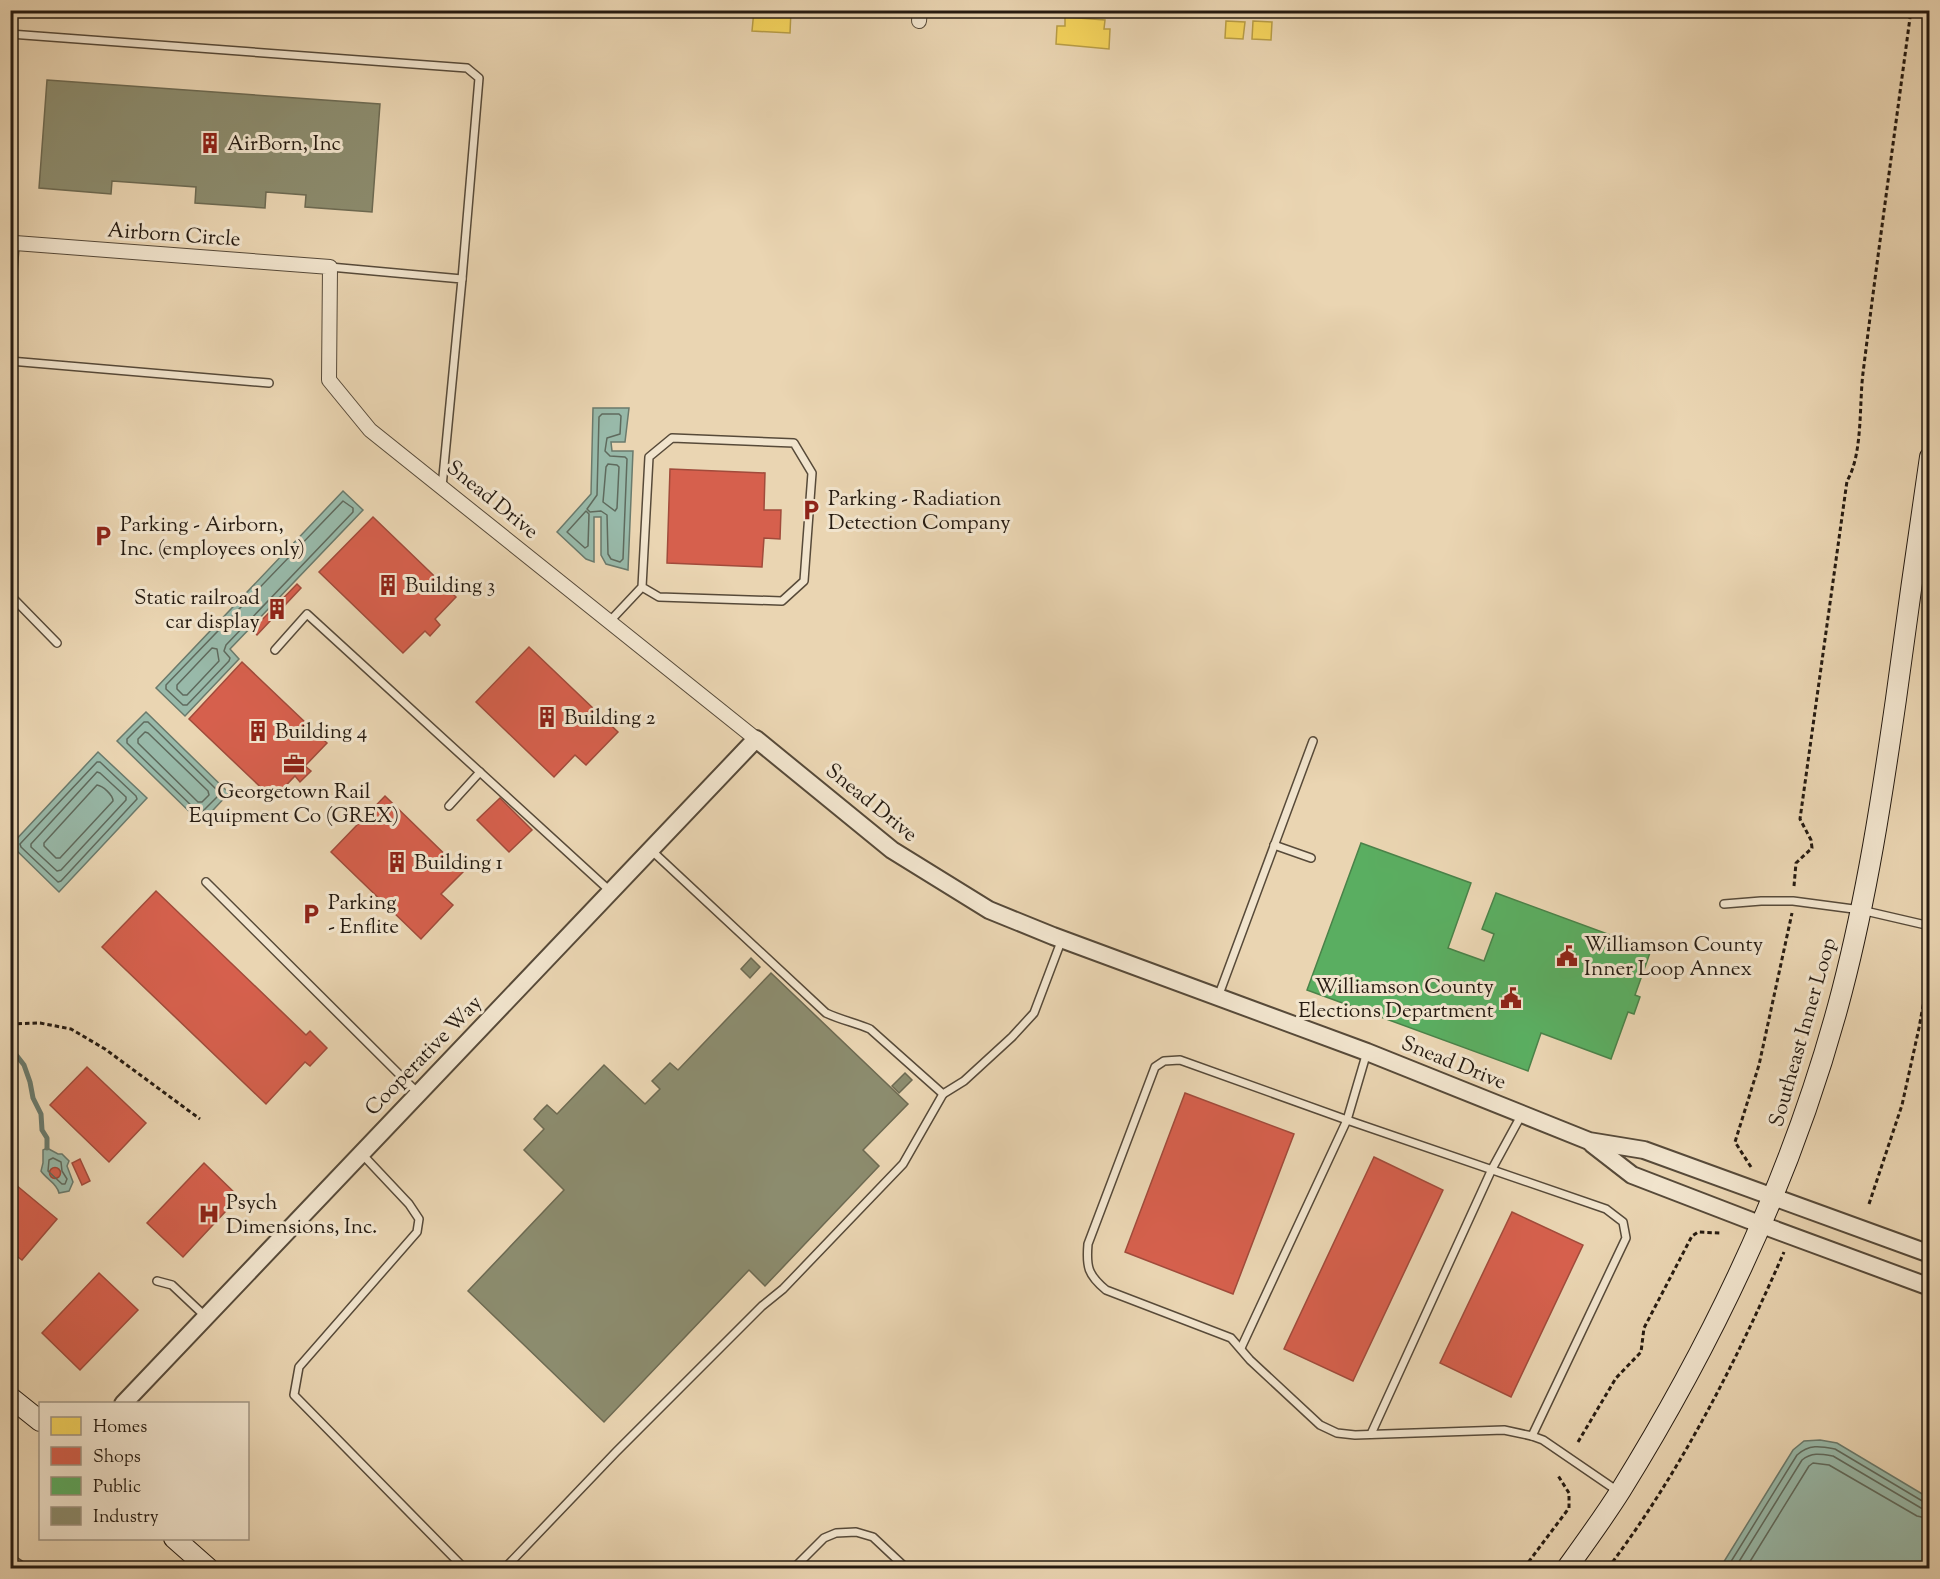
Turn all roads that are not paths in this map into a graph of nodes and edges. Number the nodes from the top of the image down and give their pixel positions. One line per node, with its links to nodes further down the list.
1 (10, 34): 4 (lane)
2 (13, 242): 3 (street, Airborn Circle); 5 (lane)
3 (330, 267): 4 (lane); 9 (street, Snead Drive)
4 (462, 279): 9 (lane)
5 (10, 313)
6 (10, 361): 7 (lane)
7 (268, 382)
8 (1929, 457): 10 (main road, Southeast Inner Loop)
9 (442, 487): 13 (street, Snead Drive)
10 (1927, 492): 26 (main road, Southeast Inner Loop)
11 (642, 587): 11 (lane); 13 (lane)
12 (10, 595): 14 (lane)
13 (610, 621): 16 (street, Snead Drive)
14 (57, 643)
15 (275, 650): 18 (lane)
16 (756, 739): 21 (street, Cooperative Way); 28 (street, Snead Drive)
17 (1313, 741): 20 (lane)
18 (480, 772): 19 (lane); 24 (lane)
19 (449, 806)
20 (1274, 845): 22 (lane); 29 (lane)
21 (650, 849): 24 (street, Cooperative Way); 32 (lane)
22 (1311, 858)
23 (206, 882): 31 (lane)
24 (610, 891): 31 (street, Cooperative Way)
25 (1724, 904): 26 (lane)
26 (1861, 910): 27 (lane); 38 (main road, Southeast Inner Loop)
27 (1929, 926)
28 (1062, 939): 29 (street, Snead Drive); 32 (lane)
29 (1218, 997): 30 (street, Snead Drive)
30 (1367, 1052): 33 (street, Snead Drive); 34 (lane)
31 (418, 1093): 36 (street, Cooperative Way)
32 (943, 1094): 56 (lane)
33 (1522, 1114): 35 (street, Snead Drive); 37 (lane)
34 (1347, 1120): 37 (lane); 44 (lane); 44 (lane)
35 (1589, 1142): 38 (street, Snead Drive); 39 (street, Snead Drive)
36 (361, 1153): 43 (street, Cooperative Way); 55 (lane)
37 (1492, 1169): 48 (lane); 49 (lane)
38 (1774, 1197): 39 (main road, Southeast Inner Loop); 40 (street, Snead Drive)
39 (1762, 1226): 42 (street, Snead Drive); 50 (main road, Southeast Inner Loop)
40 (1929, 1254)
41 (157, 1281): 43 (lane)
42 (1929, 1287)
43 (206, 1317): 46 (street, Cooperative Way)
44 (1241, 1348): 48 (lane)
45 (10, 1397): 47 (main road)
46 (125, 1402)
47 (39, 1420)
48 (1371, 1434): 49 (lane)
49 (1532, 1436): 50 (lane)
50 (1620, 1492): 59 (main road, Southeast Inner Loop)
51 (175, 1540): 54 (main road)
52 (10, 1558): 53 (lane)
53 (24, 1569)
54 (208, 1569)
55 (464, 1569)
56 (505, 1569)
57 (794, 1569): 58 (lane)
58 (906, 1569)
59 (1567, 1569)

